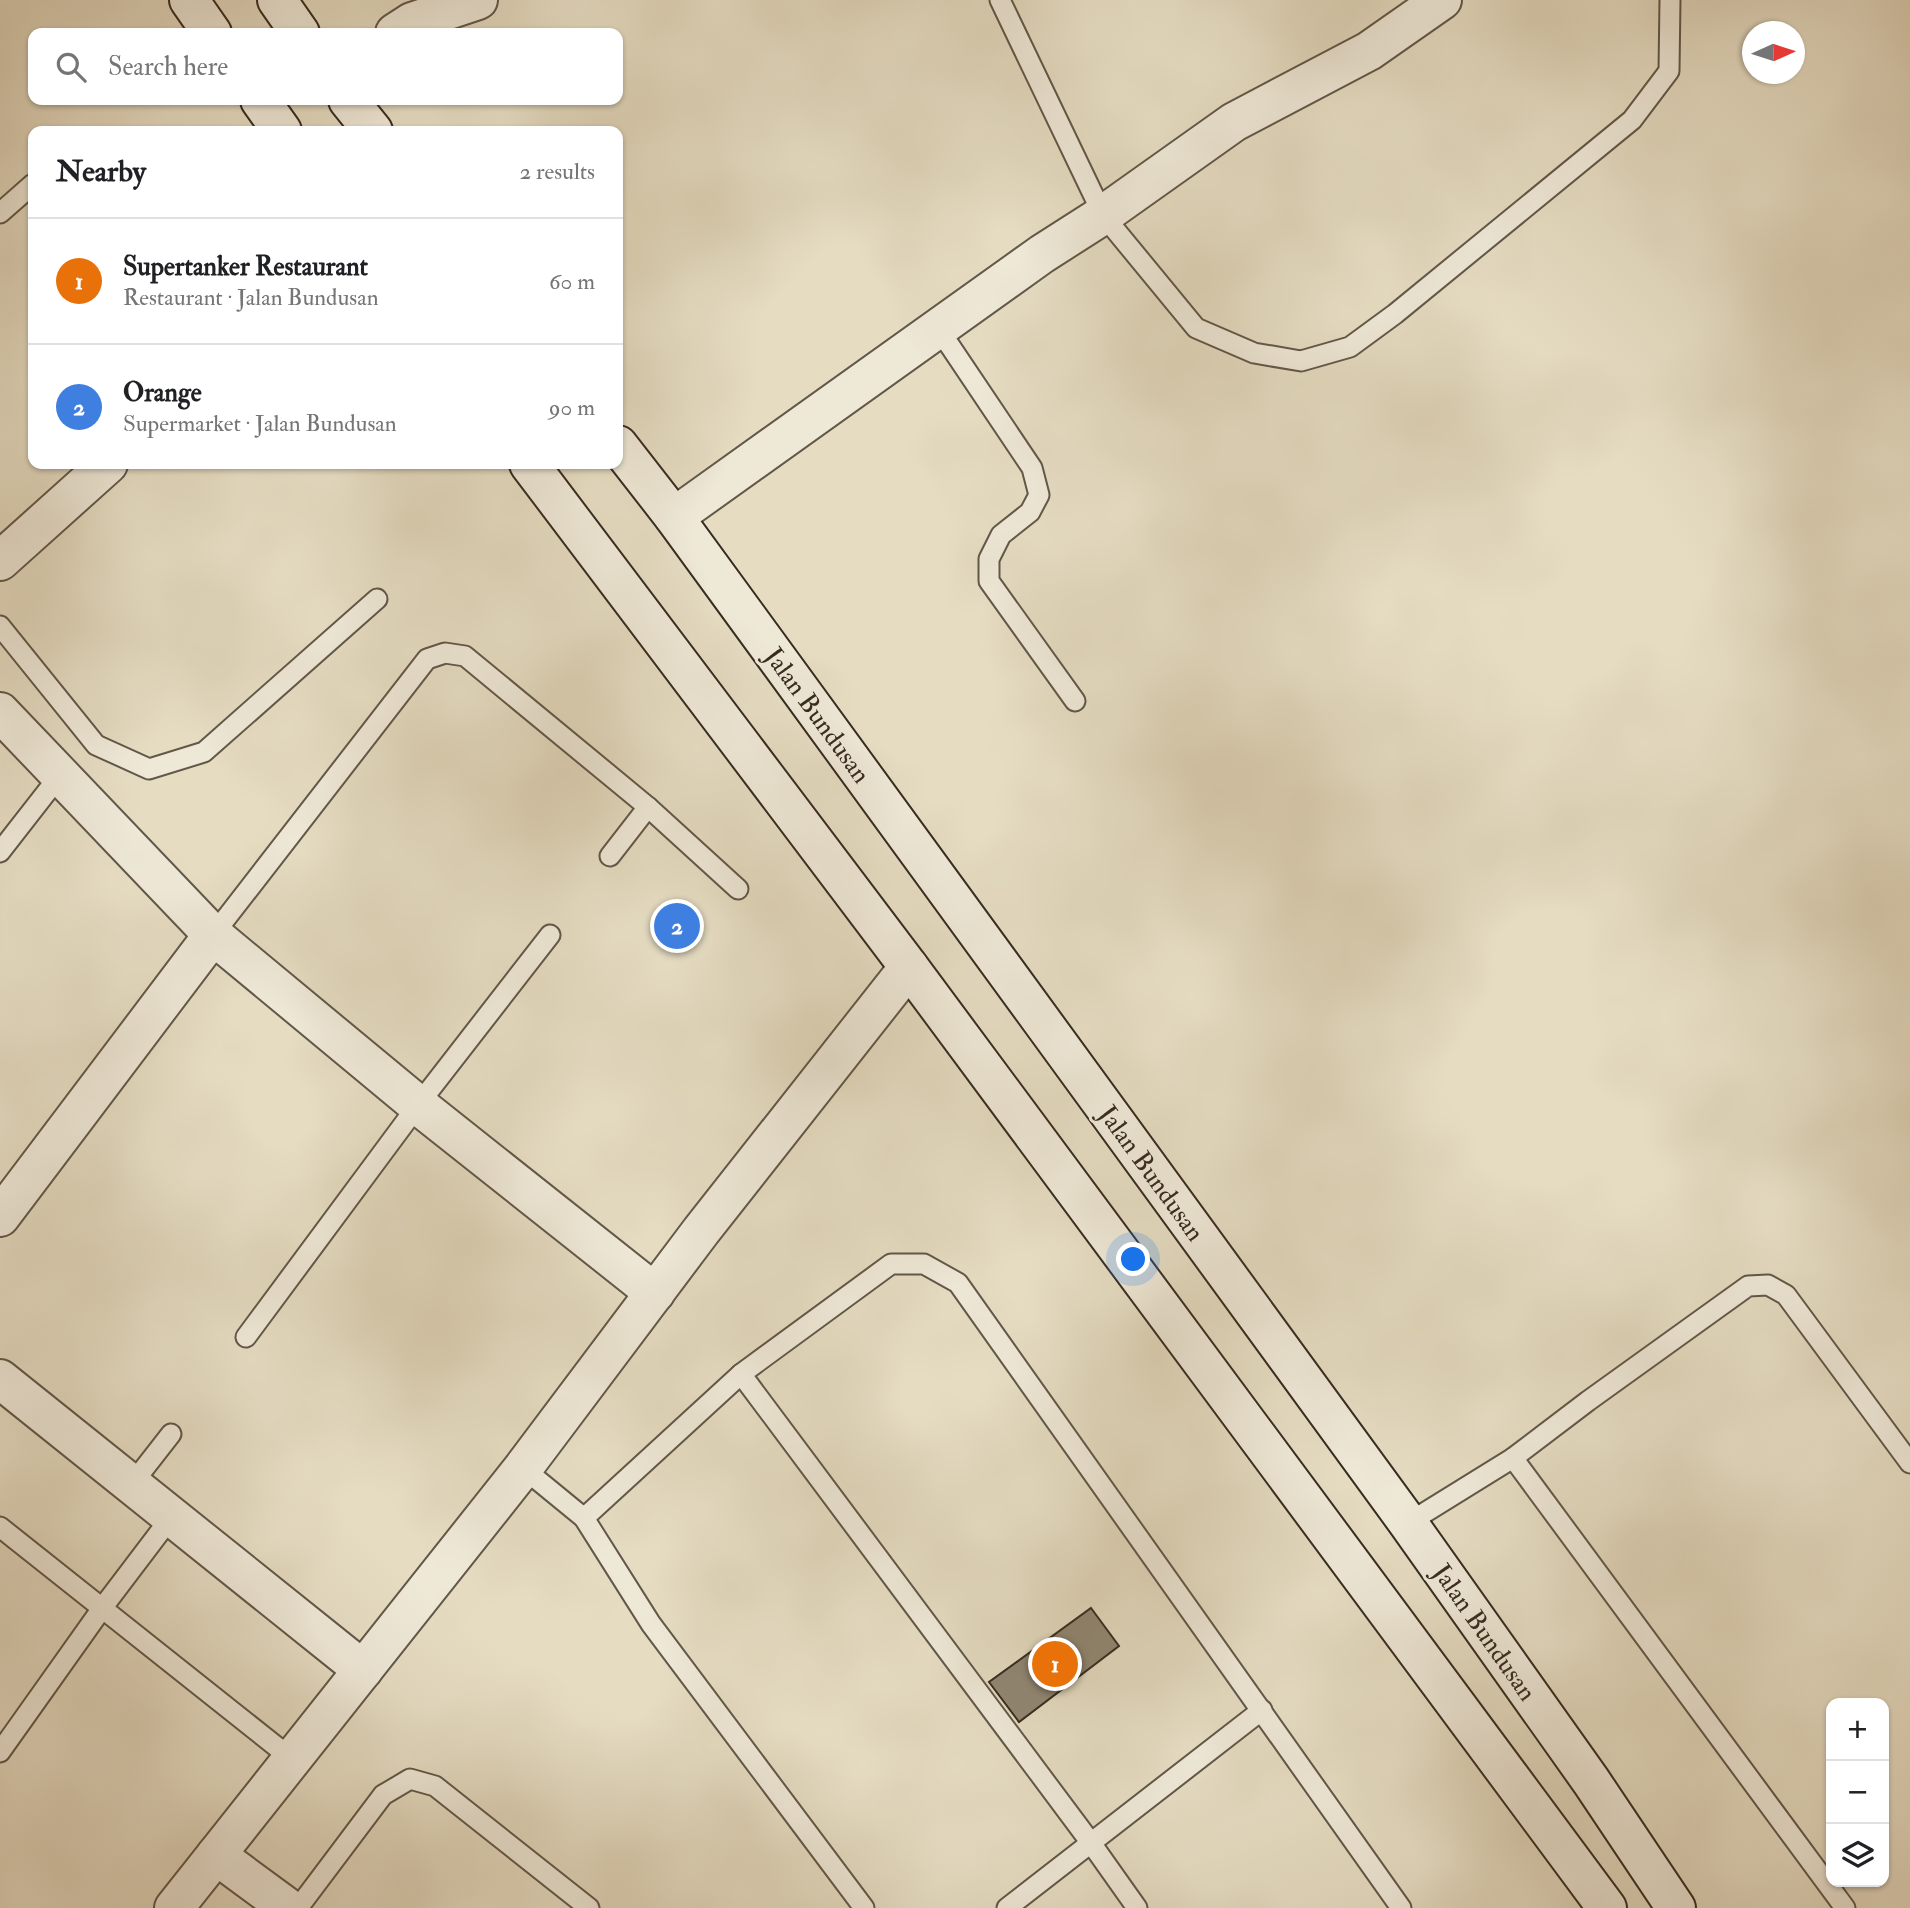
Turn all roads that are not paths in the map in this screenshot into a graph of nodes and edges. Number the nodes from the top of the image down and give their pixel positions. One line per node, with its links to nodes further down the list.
1 (188, 0): 7 (street)
2 (277, 0): 8 (street)
3 (478, 0): 9 (street)
4 (1000, 0): 16 (lane)
5 (1442, 0): 16 (street)
6 (1670, 0): 16 (lane)
7 (208, 28)
8 (297, 28)
9 (403, 28)
10 (264, 105): 12 (street)
11 (352, 105): 13 (street)
12 (278, 126)
13 (369, 126)
14 (28, 188): 15 (lane)
15 (0, 213)
16 (1103, 215): 17 (street)
17 (938, 328): 21 (street); 25 (lane)
18 (623, 451): 21 (street, Jalan Bundusan)
19 (102, 469): 22 (street)
20 (533, 469): 34 (street)
21 (674, 517): 48 (street, Jalan Bundusan)
22 (0, 561)
23 (377, 599): 24 (lane)
24 (0, 625)
25 (1075, 701)
26 (0, 712): 27 (street)
27 (60, 775): 29 (lane); 33 (street)
28 (648, 807): 30 (lane); 31 (lane); 33 (lane)
29 (0, 852)
30 (610, 856)
31 (737, 889)
32 (550, 935): 35 (lane)
33 (213, 936): 35 (street); 36 (street)
34 (909, 967): 37 (street); 65 (street)
35 (418, 1105): 37 (street); 38 (lane)
36 (0, 1217)
37 (655, 1293): 44 (street)
38 (246, 1337)
39 (741, 1374): 47 (lane); 52 (lane); 55 (lane)
40 (0, 1379): 45 (street)
41 (171, 1434): 45 (lane)
42 (1513, 1458): 43 (lane); 48 (lane); 67 (lane)
43 (1910, 1463)
44 (523, 1468): 47 (lane); 51 (street)
45 (132, 1484): 46 (street)
46 (172, 1516): 50 (lane); 51 (street)
47 (584, 1518): 61 (lane)
48 (1408, 1524): 66 (street, Jalan Bundusan)
49 (0, 1527): 50 (lane)
50 (103, 1607): 53 (lane); 54 (lane)
51 (363, 1670): 54 (street)
52 (1262, 1710): 55 (lane); 64 (lane)
53 (0, 1752)
54 (292, 1759): 56 (street)
55 (1091, 1843): 62 (lane); 63 (lane)
56 (216, 1855): 57 (street); 58 (street)
57 (174, 1908)
58 (288, 1908)
59 (298, 1908): 60 (lane)
60 (589, 1908)
61 (864, 1908)
62 (1007, 1908)
63 (1137, 1908)
64 (1401, 1908)
65 (1607, 1908)
66 (1676, 1908)
67 (1845, 1908)

